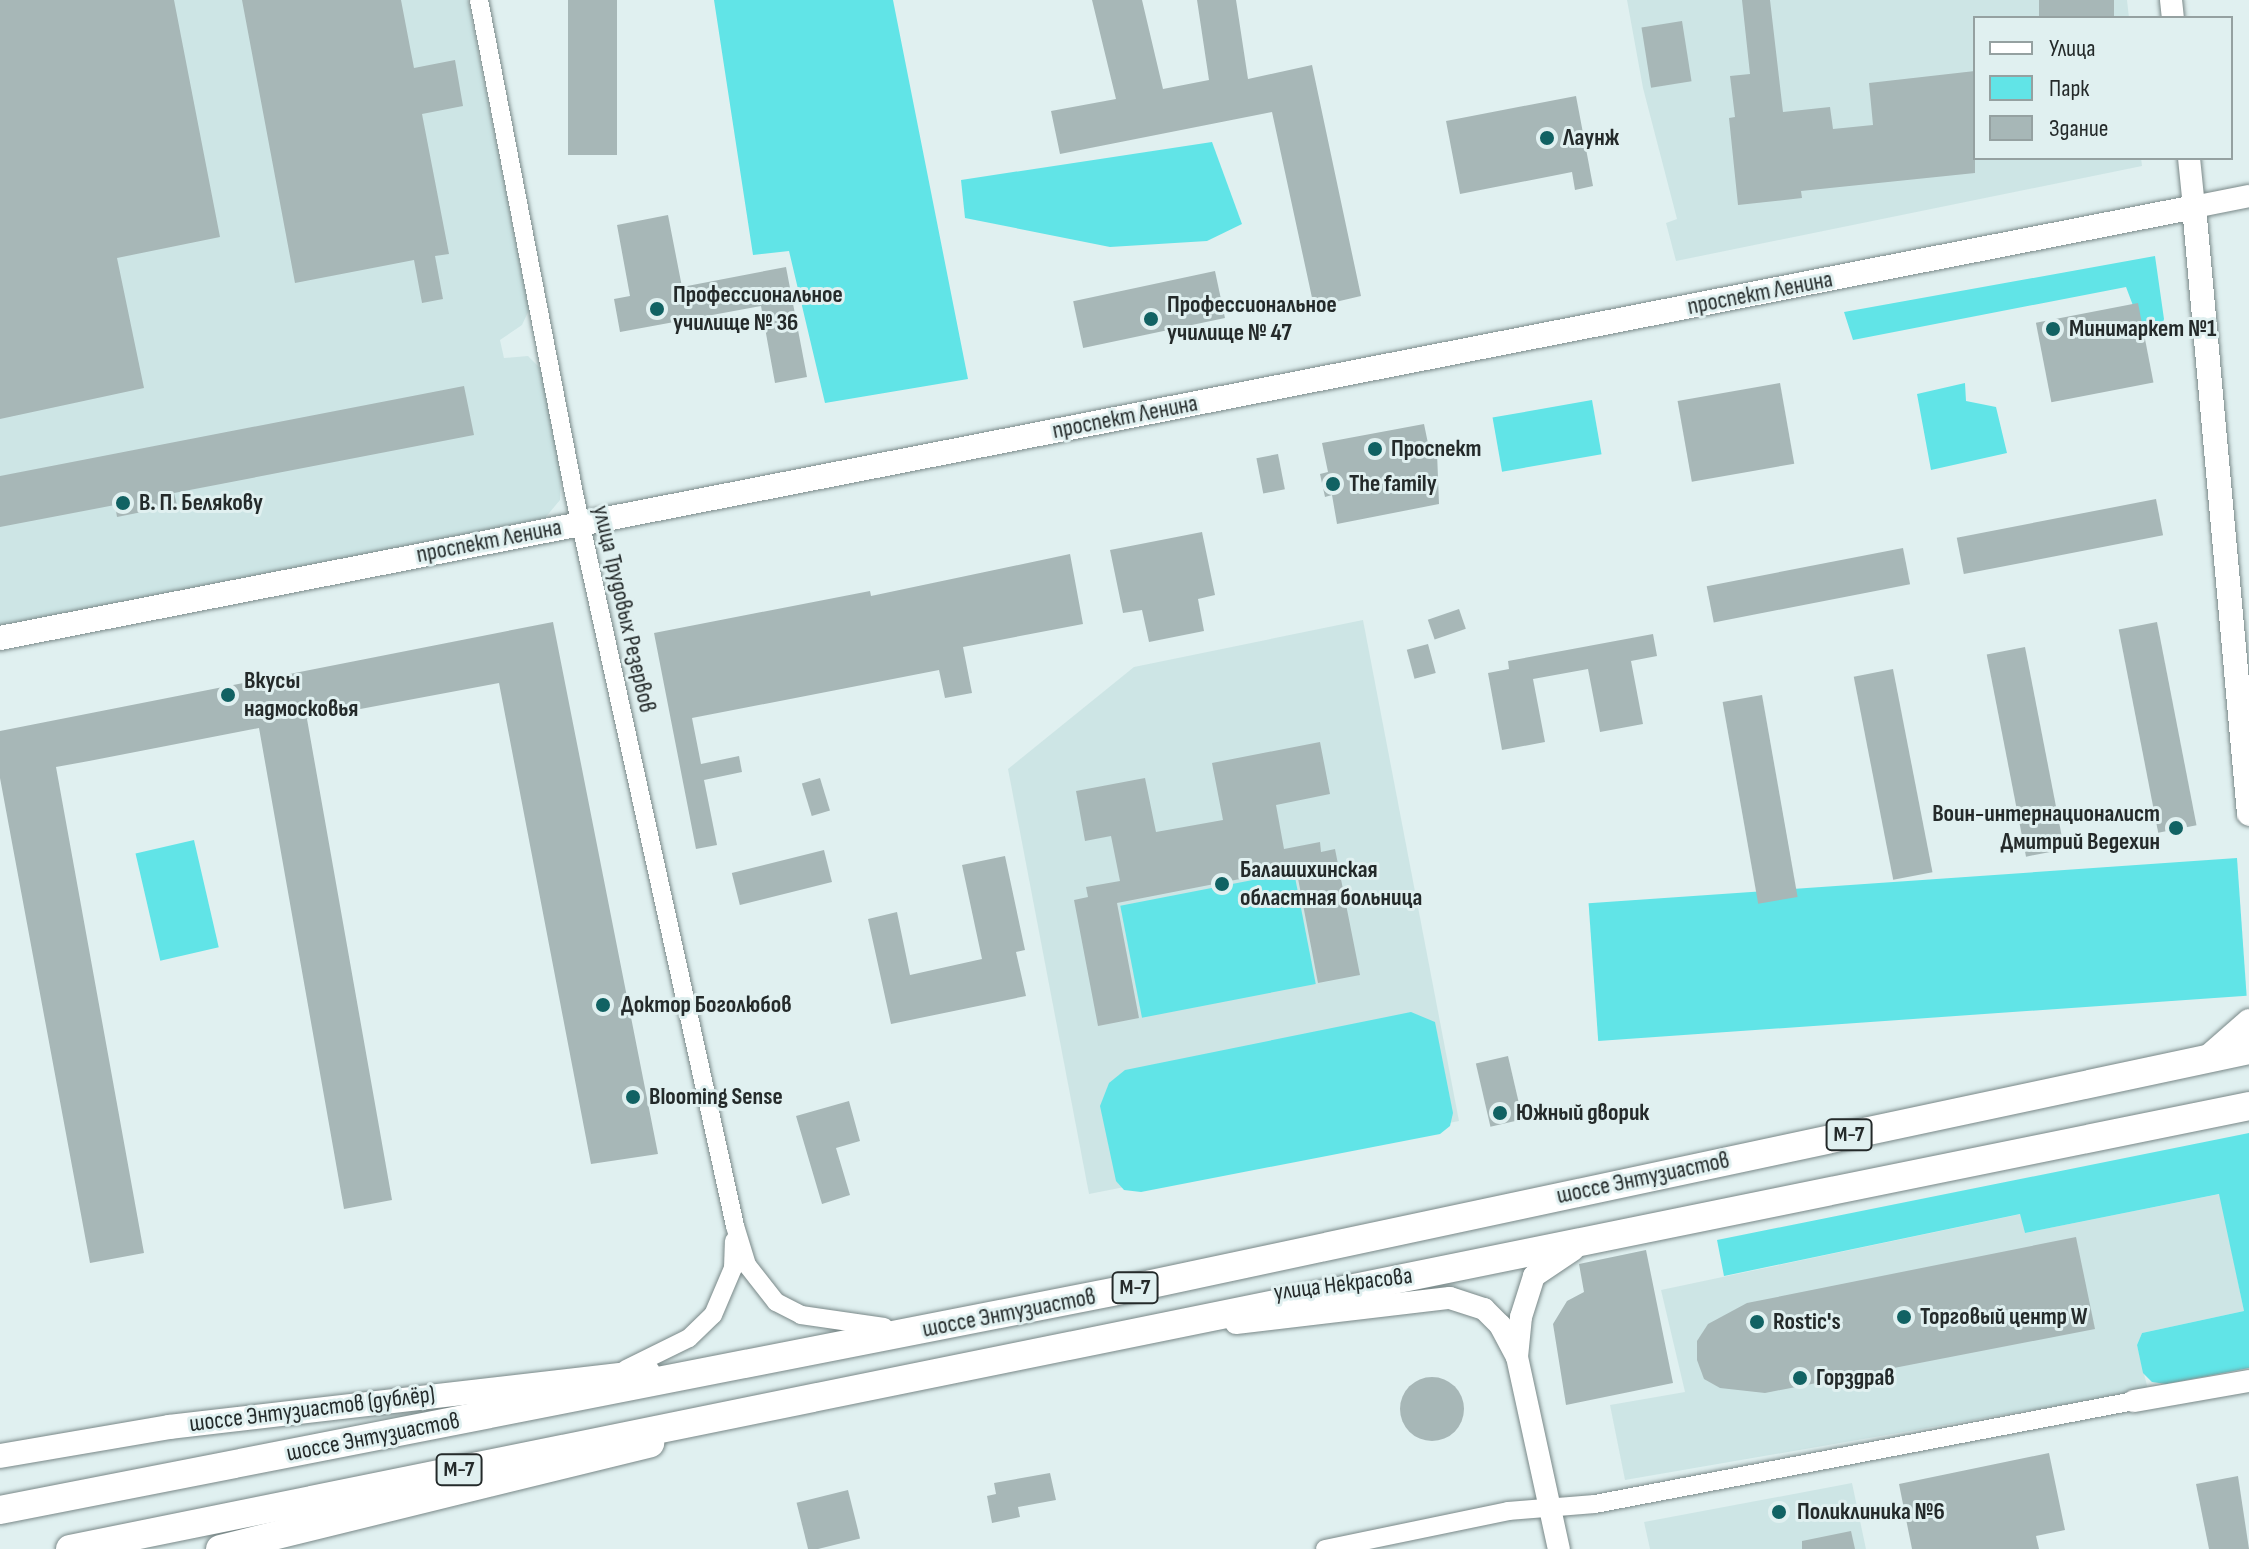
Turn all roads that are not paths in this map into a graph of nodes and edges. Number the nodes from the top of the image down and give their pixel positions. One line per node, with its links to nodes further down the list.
1 (479, 0): 5 (street, улица Трудовых Резервов)
2 (2189, 160): 4 (street)
3 (2249, 196): 4 (street, проспект Ленина)
4 (2194, 207): 5 (main road, проспект Ленина); 7 (main road)
5 (580, 523): 6 (main road, проспект Ленина); 12 (street, улица Трудовых Резервов)
6 (0, 638)
7 (2249, 814)
8 (2249, 1021): 10 (main road)
9 (2249, 1050): 10 (main road, шоссе Энтузиастов / М-7)
10 (2199, 1061): 14 (main road, шоссе Энтузиастов / М-7)
11 (2249, 1106): 13 (main road, шоссе Энтузиастов / М-7)
12 (735, 1226): 14 (street, улица Трудовых Резервов); 18 (street, улица Трудовых Резервов)
13 (1600, 1238): 15 (main road, шоссе Энтузиастов / М-7); 16 (street, улица Некрасова)
14 (929, 1328): 17 (main road, шоссе Энтузиастов / М-7)
15 (1147, 1330): 16 (street, улица Некрасова); 20 (main road, шоссе Энтузиастов / М-7)
16 (1517, 1357): 24 (street, улица Некрасова)
17 (770, 1360): 18 (main road, шоссе Энтузиастов (дублёр)); 23 (main road, шоссе Энтузиастов / М-7)
18 (606, 1376): 22 (main road, шоссе Энтузиастов (дублёр))
19 (2249, 1381): 21 (street)
20 (848, 1391): 25 (main road, шоссе Энтузиастов / М-7); 26 (main road)
21 (2134, 1401): 24 (street)
22 (0, 1456)
23 (0, 1510)
24 (1551, 1510): 27 (street); 28 (street, улица Некрасова)
25 (70, 1549)
26 (220, 1549)
27 (1325, 1549)
28 (1559, 1549)

